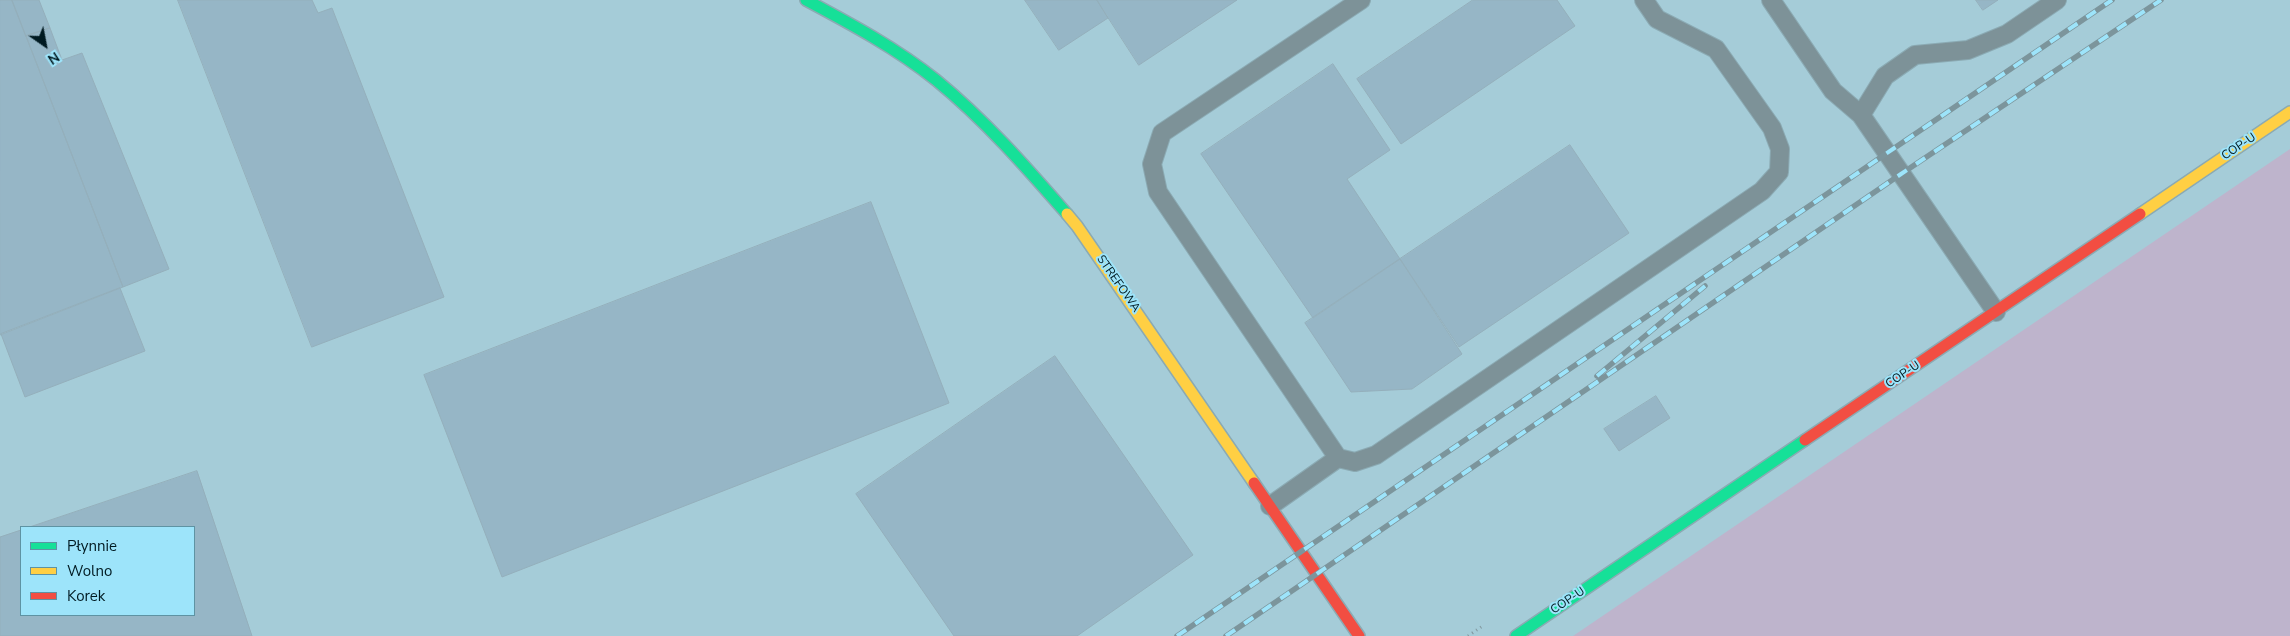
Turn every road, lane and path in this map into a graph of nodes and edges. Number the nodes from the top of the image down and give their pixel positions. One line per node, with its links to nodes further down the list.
1 (806, 0): 10 (main road, STREFOWA)
2 (1361, 0): 9 (lane)
3 (1644, 0): 9 (lane)
4 (1771, 0): 7 (lane)
5 (2057, 0): 7 (lane)
6 (2290, 112): 8 (main road, COP-U)
7 (1861, 115): 8 (lane)
8 (1996, 312): 12 (main road, COP-U)
9 (1338, 458): 10 (lane)
10 (1270, 506): 11 (main road, STREFOWA)
11 (1359, 636)
12 (1516, 636)

